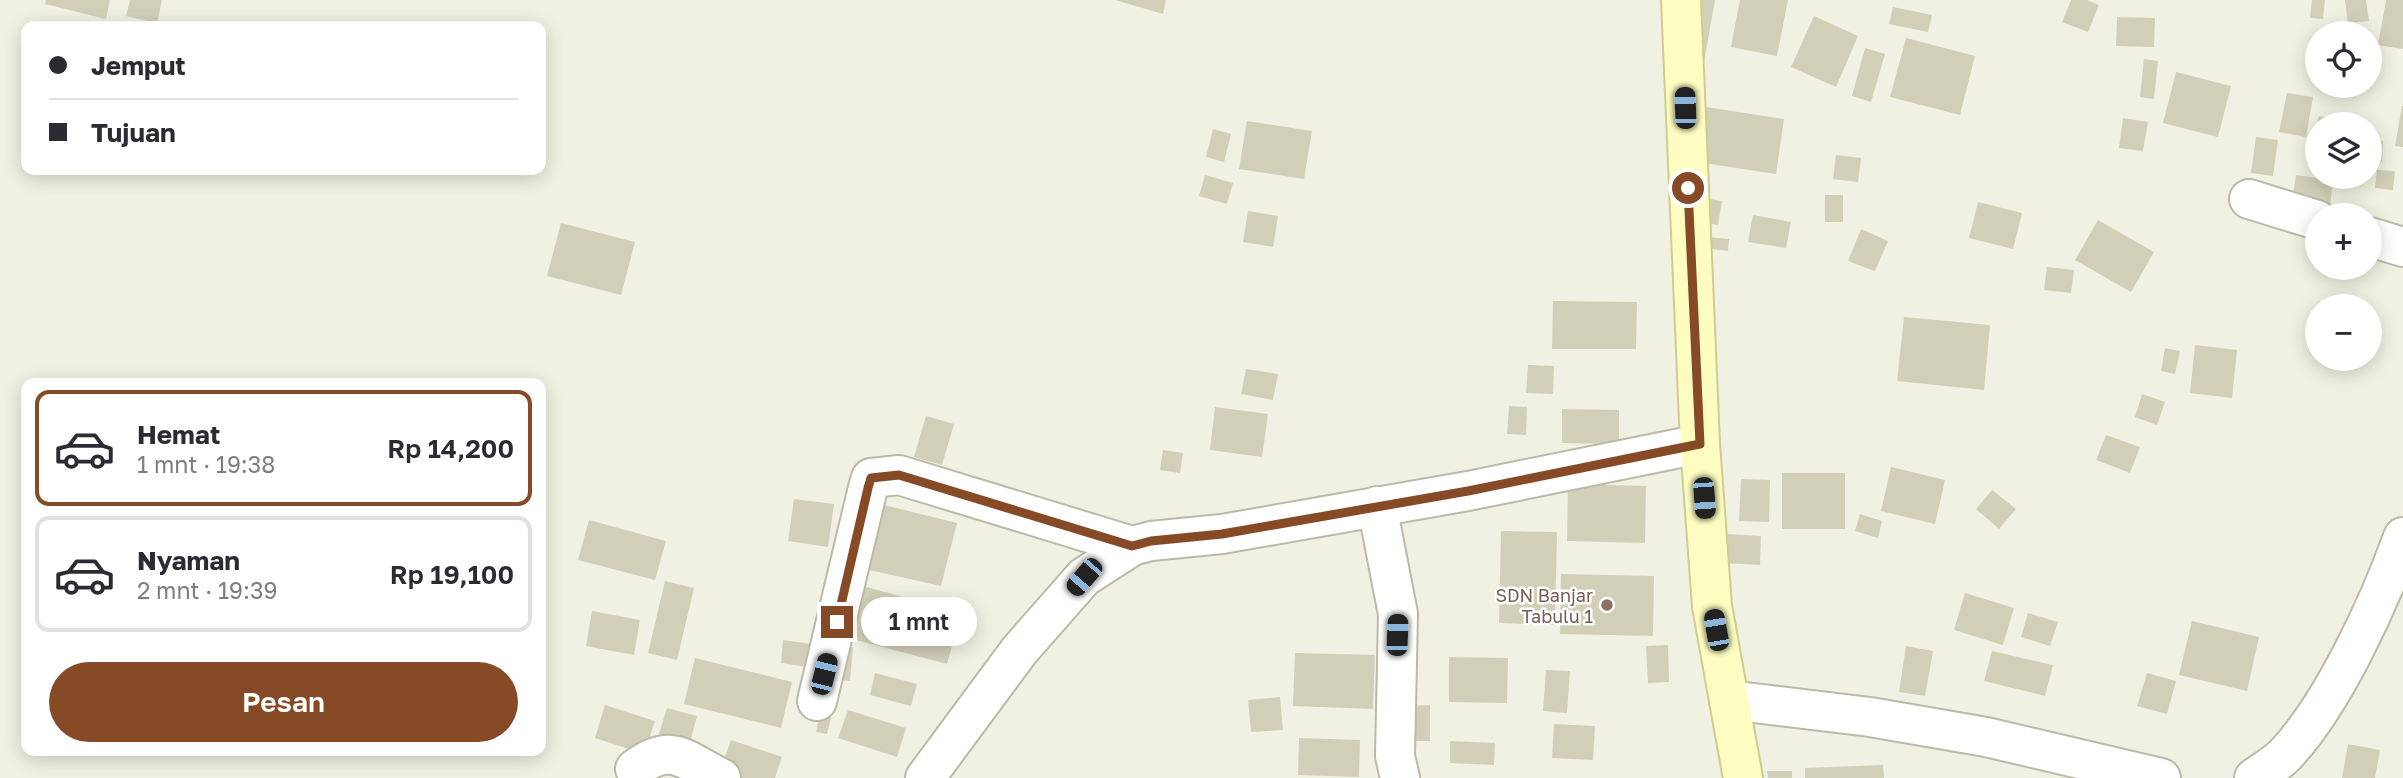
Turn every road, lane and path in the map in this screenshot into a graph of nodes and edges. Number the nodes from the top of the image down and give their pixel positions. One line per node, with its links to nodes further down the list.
1 (1681, 0): 6 (street)
2 (2249, 199): 3 (street)
3 (2305, 216)
4 (2382, 241): 5 (street)
5 (2403, 247)
6 (1700, 444): 7 (street); 11 (street)
7 (1377, 506): 9 (street); 15 (street)
8 (2403, 537): 18 (street)
9 (1132, 546): 10 (street); 14 (street)
10 (817, 701)
11 (1729, 701): 16 (street); 17 (street)
12 (635, 769): 13 (street)
13 (721, 778)
14 (925, 778)
15 (1400, 778)
16 (1743, 778)
17 (2161, 778)
18 (2254, 778)

